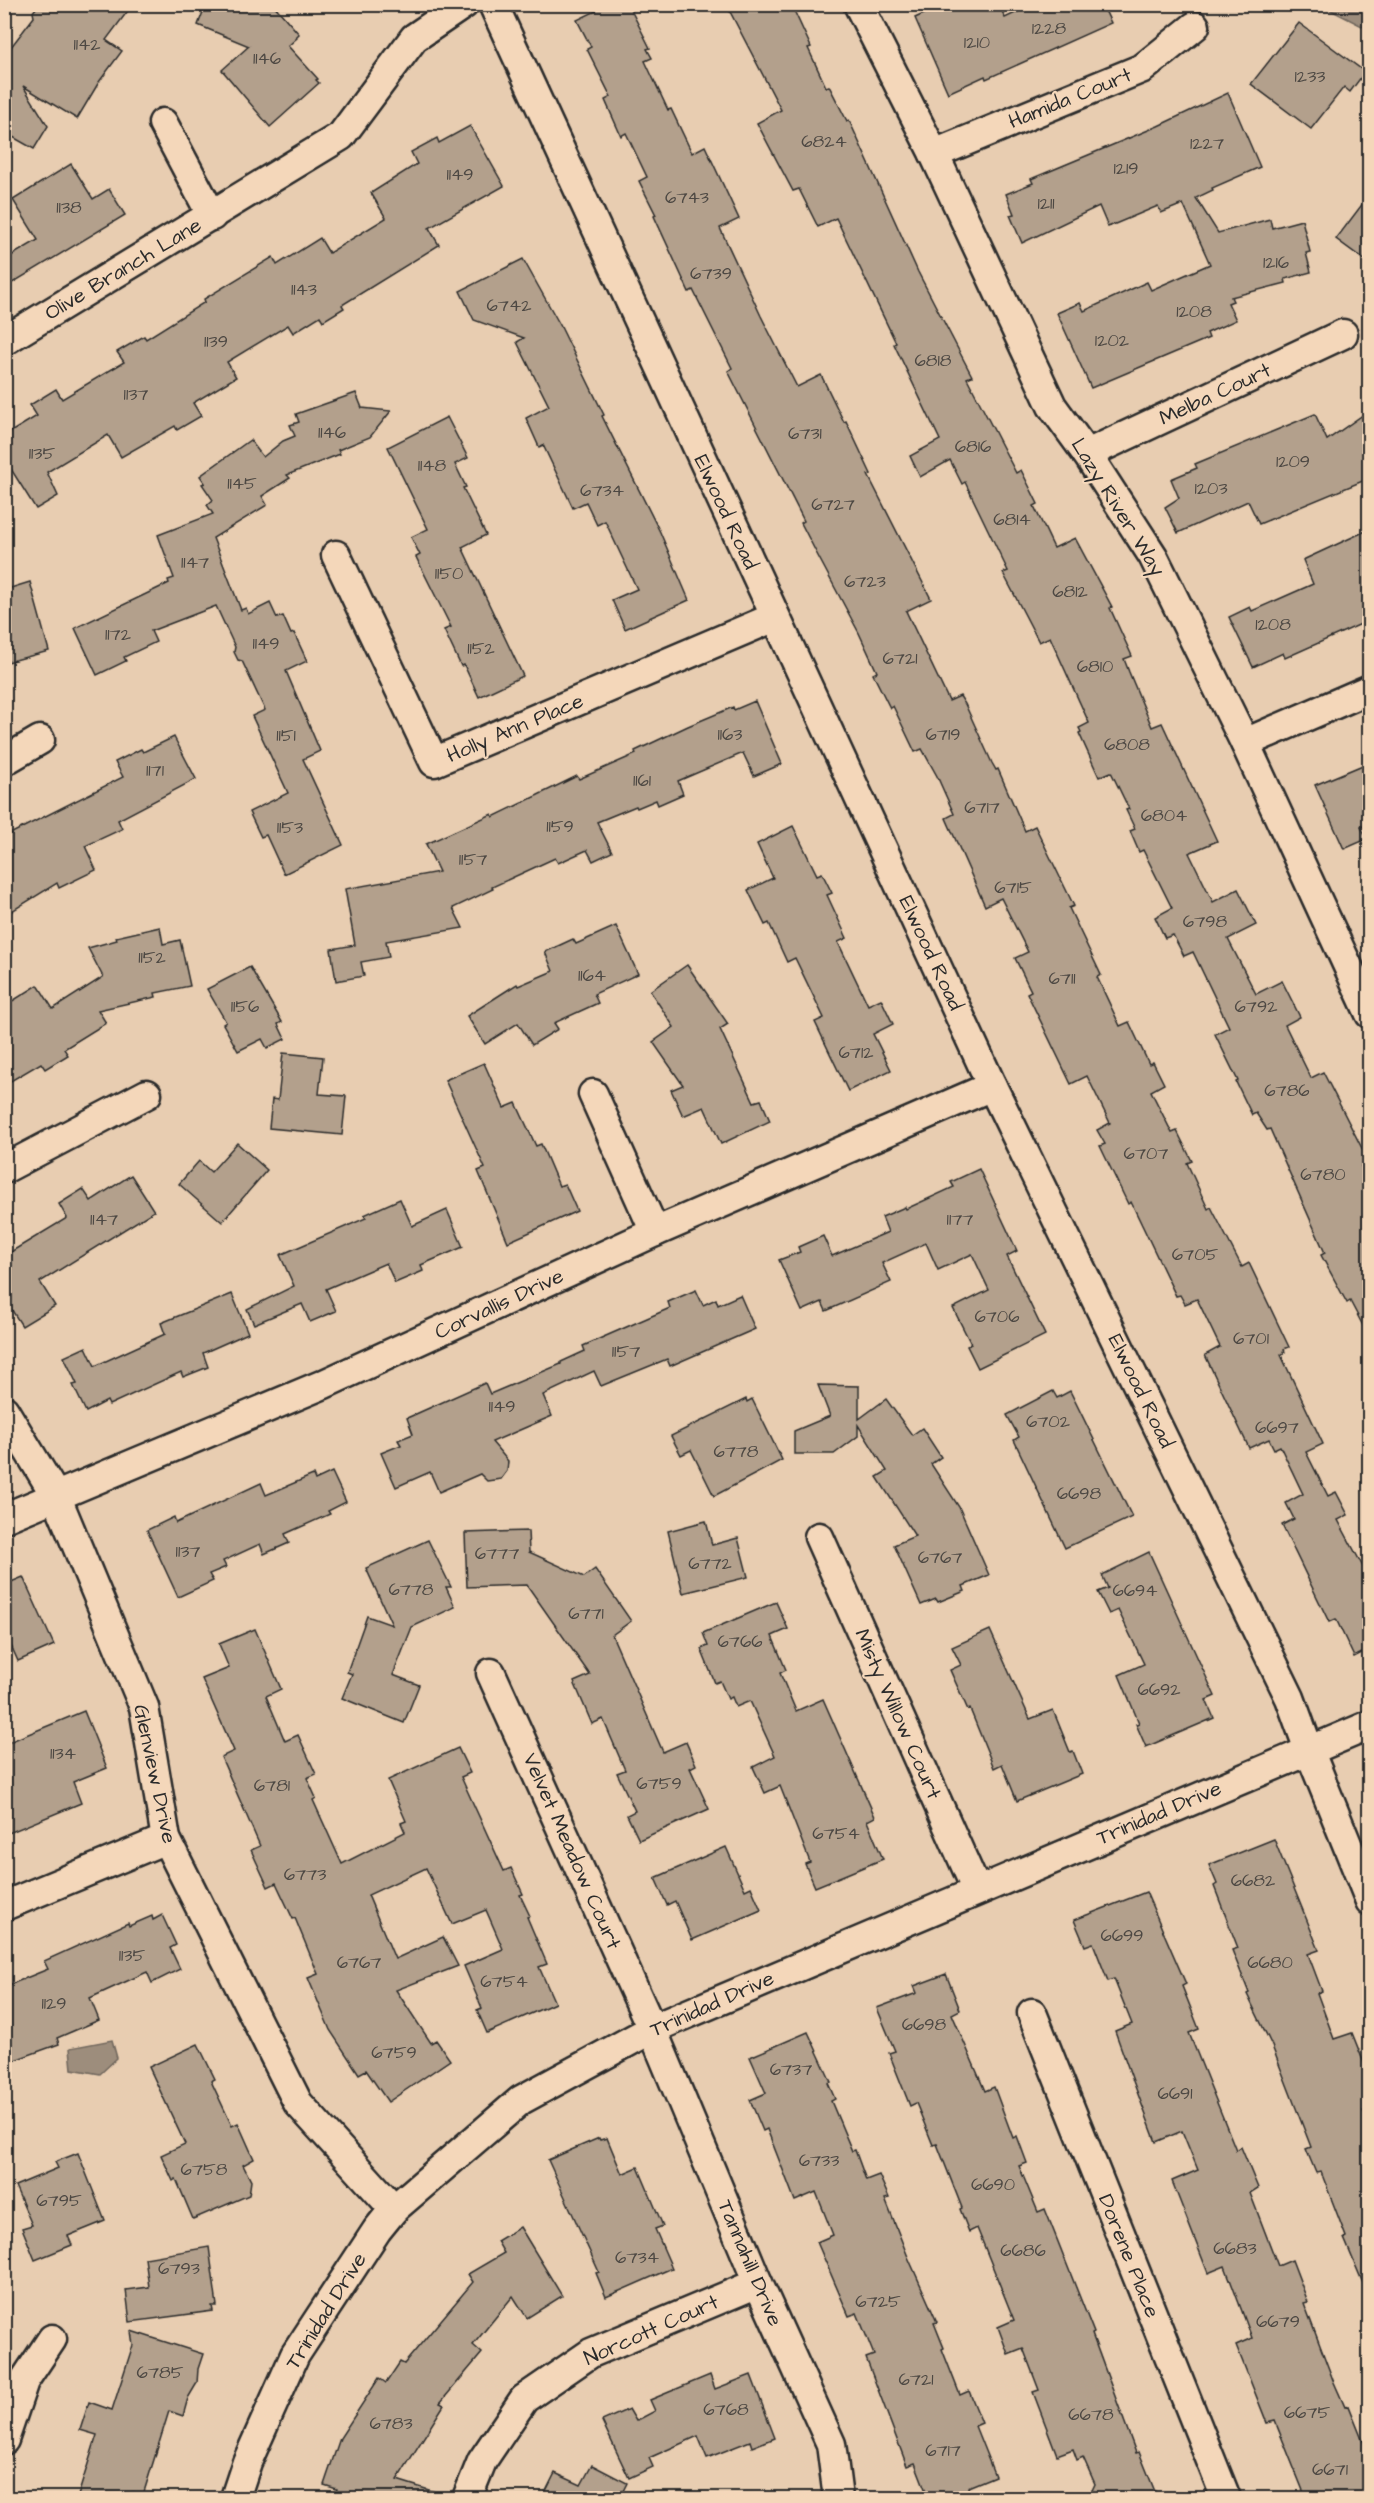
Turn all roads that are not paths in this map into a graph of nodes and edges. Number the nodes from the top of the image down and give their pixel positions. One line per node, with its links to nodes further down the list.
1 (464, 4): 7 (street, Olive Branch Lane)
2 (493, 4): 12 (street, Elwood Road)
3 (858, 4): 6 (street, Lazy River Way)
4 (1195, 26): 6 (street, Hamida Court)
5 (163, 123): 7 (street, Olive Branch Lane)
6 (934, 154): 10 (street, Lazy River Way)
7 (212, 216): 9 (street, Olive Branch Lane)
8 (1343, 334): 10 (street, Melba Court)
9 (4, 341)
10 (1087, 453): 15 (street, Lazy River Way)
11 (336, 555): 12 (street, Holly Ann Place)
12 (775, 617): 18 (street, Elwood Road)
13 (1370, 689): 15 (street)
14 (40, 740): 16 (street)
15 (1245, 742): 17 (street, Lazy River Way)
16 (4, 761)
17 (1370, 1014)
18 (992, 1086): 22 (street, Corvallis Drive); 29 (street, Elwood Road)
19 (147, 1094): 21 (street)
20 (593, 1094): 22 (street)
21 (4, 1169)
22 (655, 1232): 24 (street, Corvallis Drive)
23 (4, 1410): 24 (street, Glenview Drive)
24 (57, 1498): 25 (street, Corvallis Drive); 30 (street, Glenview Drive)
25 (4, 1518)
26 (819, 1537): 31 (street, Misty Willow Court)
27 (491, 1673): 35 (street, Velvet Meadow Court)
28 (1370, 1725): 29 (street, Trinidad Drive)
29 (1309, 1750): 31 (street, Trinidad Drive); 32 (street, Elwood Road)
30 (166, 1839): 33 (street); 36 (street, Glenview Drive)
31 (977, 1891): 35 (street, Trinidad Drive)
32 (1370, 1901)
33 (4, 1906)
34 (1032, 2013): 43 (street, Dorene Place)
35 (652, 2029): 36 (street, Trinidad Drive); 37 (street, Tannahill Drive)
36 (394, 2209): 40 (street, Trinidad Drive)
37 (758, 2283): 41 (street, Norcott Court); 42 (street, Tannahill Drive)
38 (52, 2339): 39 (street)
39 (4, 2440)
40 (235, 2499)
41 (467, 2499)
42 (838, 2499)
43 (1226, 2499)

